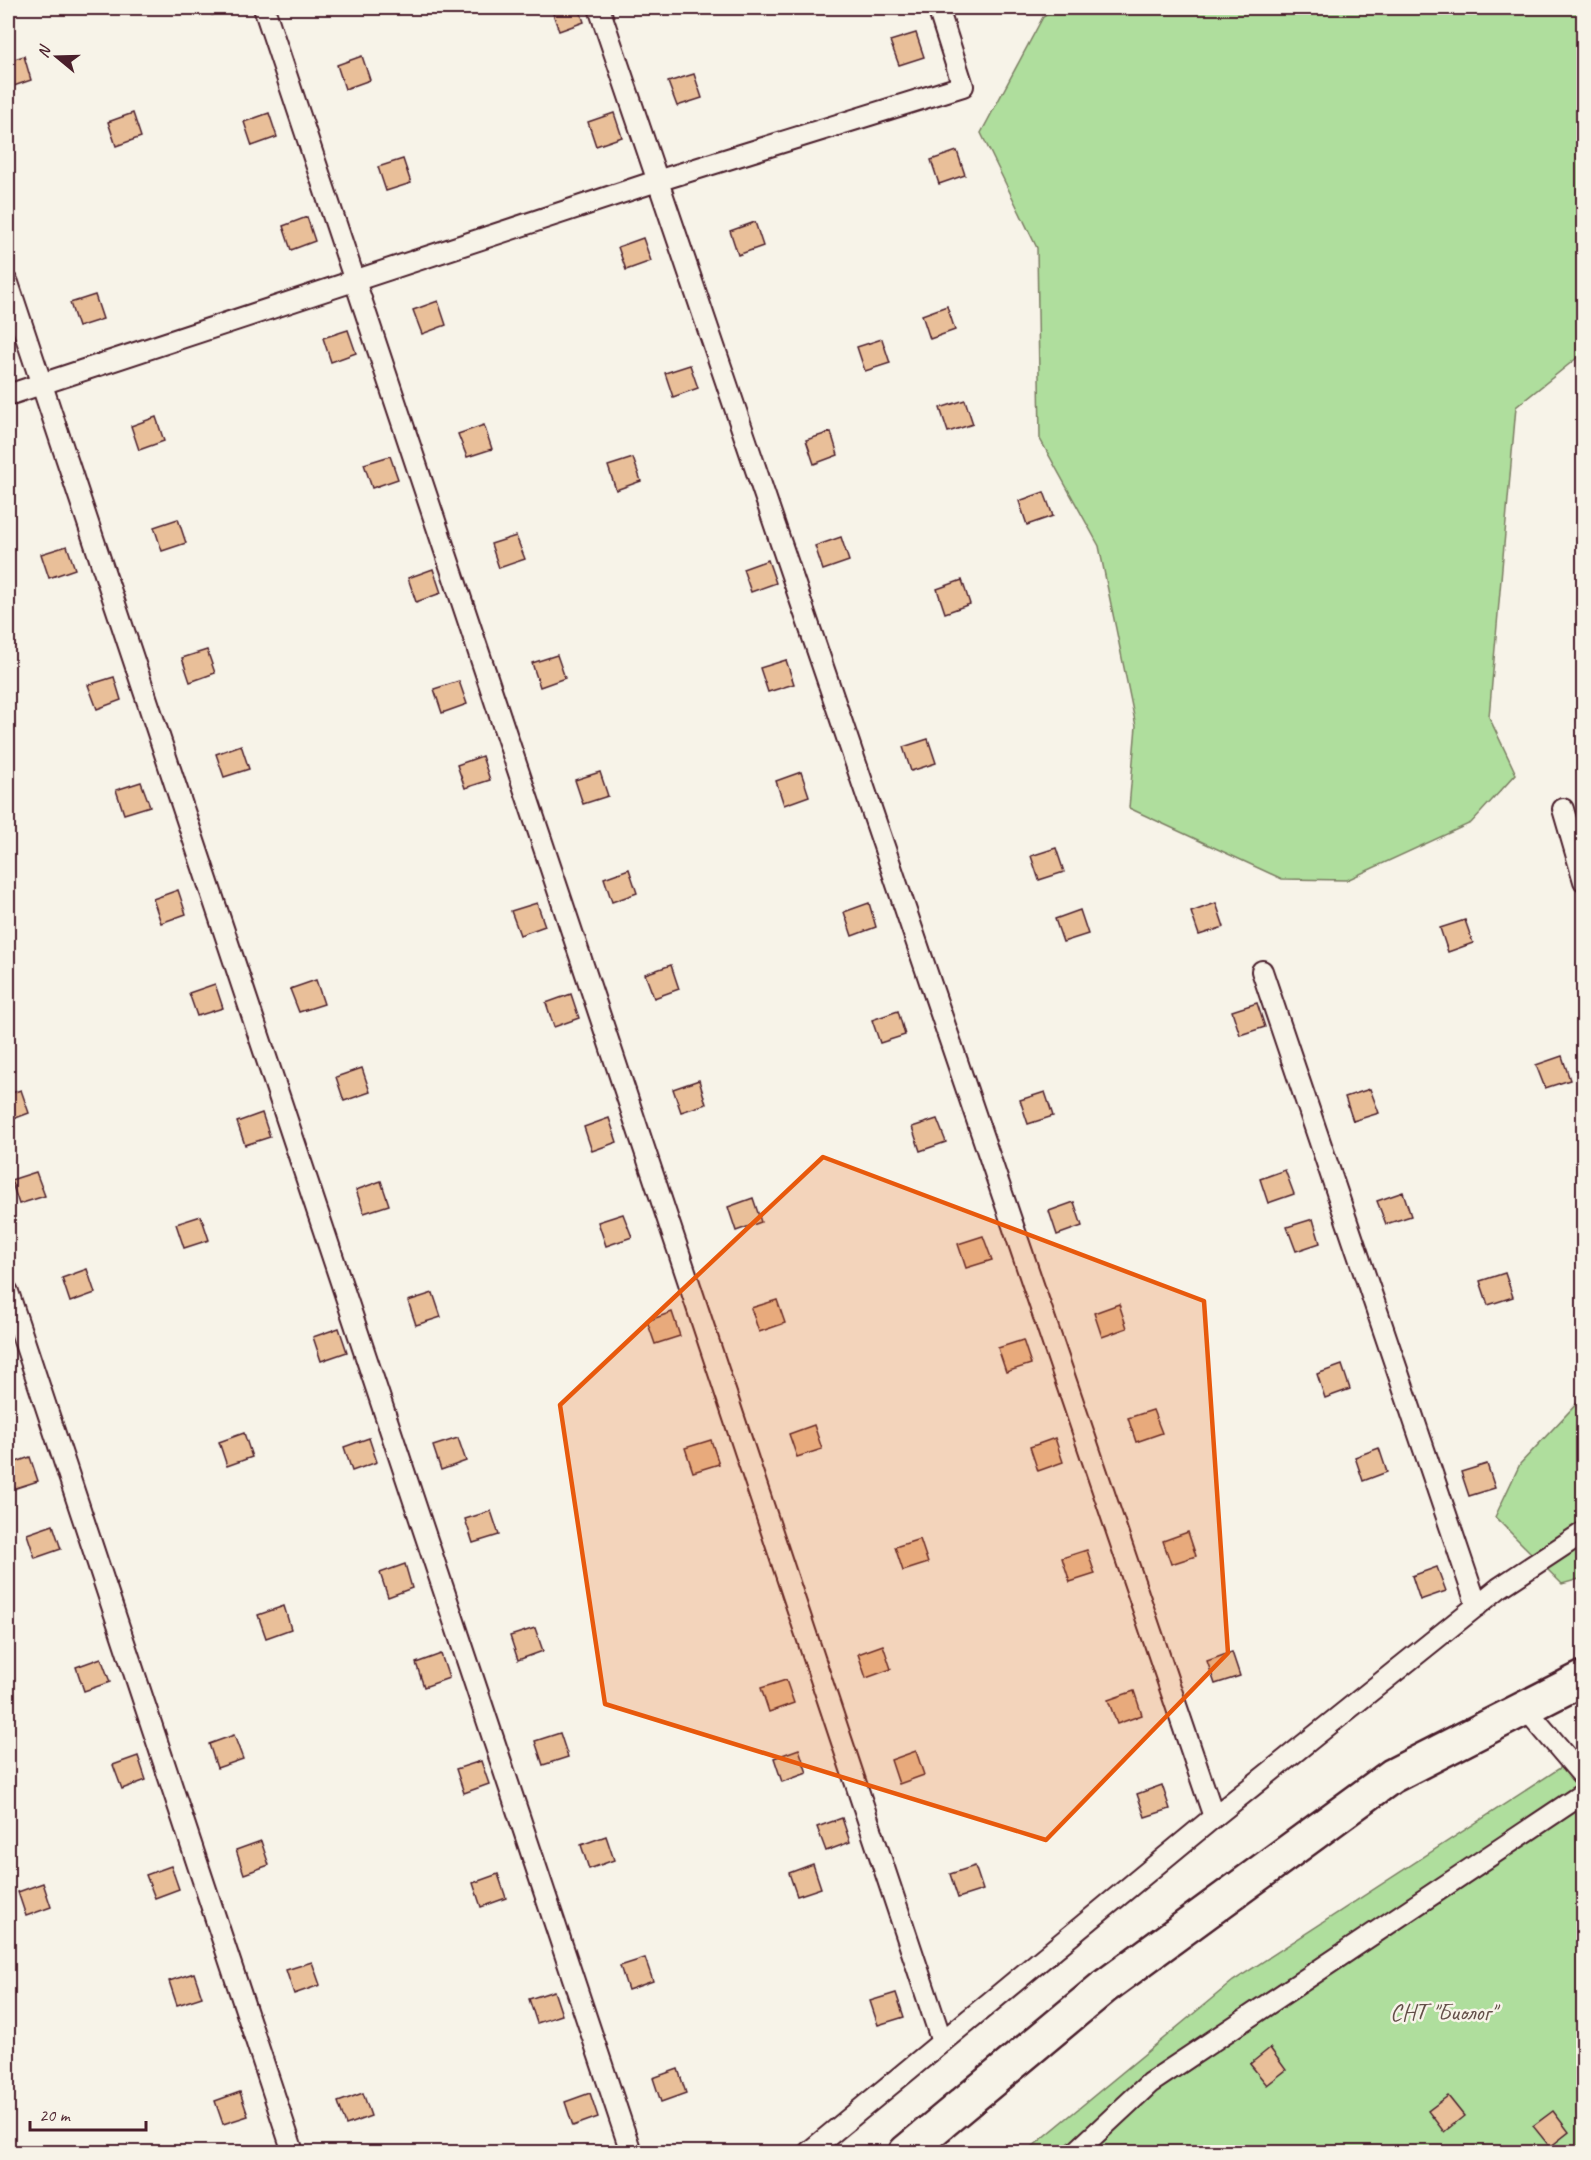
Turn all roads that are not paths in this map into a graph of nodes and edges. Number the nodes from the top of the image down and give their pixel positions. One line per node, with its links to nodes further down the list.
1 (264, 8): 5 (lane)
2 (598, 8): 4 (lane)
3 (938, 8): 4 (lane)
4 (657, 181): 5 (lane); 19 (lane)
5 (355, 281): 7 (lane); 20 (lane)
6 (8, 283): 7 (lane)
7 (41, 384): 8 (lane); 22 (lane)
8 (8, 395)
9 (1563, 809): 10 (lane)
10 (1584, 881)
11 (1262, 971): 14 (lane)
12 (8, 1292): 21 (lane)
13 (1584, 1532): 14 (lane)
14 (1477, 1606): 19 (lane)
15 (1584, 1678): 16 (street)
16 (1525, 1708): 17 (lane); 24 (street)
17 (1584, 1777)
18 (1584, 1793): 25 (lane)
19 (1214, 1817): 20 (lane)
20 (942, 2042): 23 (lane)
21 (293, 2152)
22 (631, 2152)
23 (809, 2152)
24 (906, 2152)
25 (1076, 2152)

